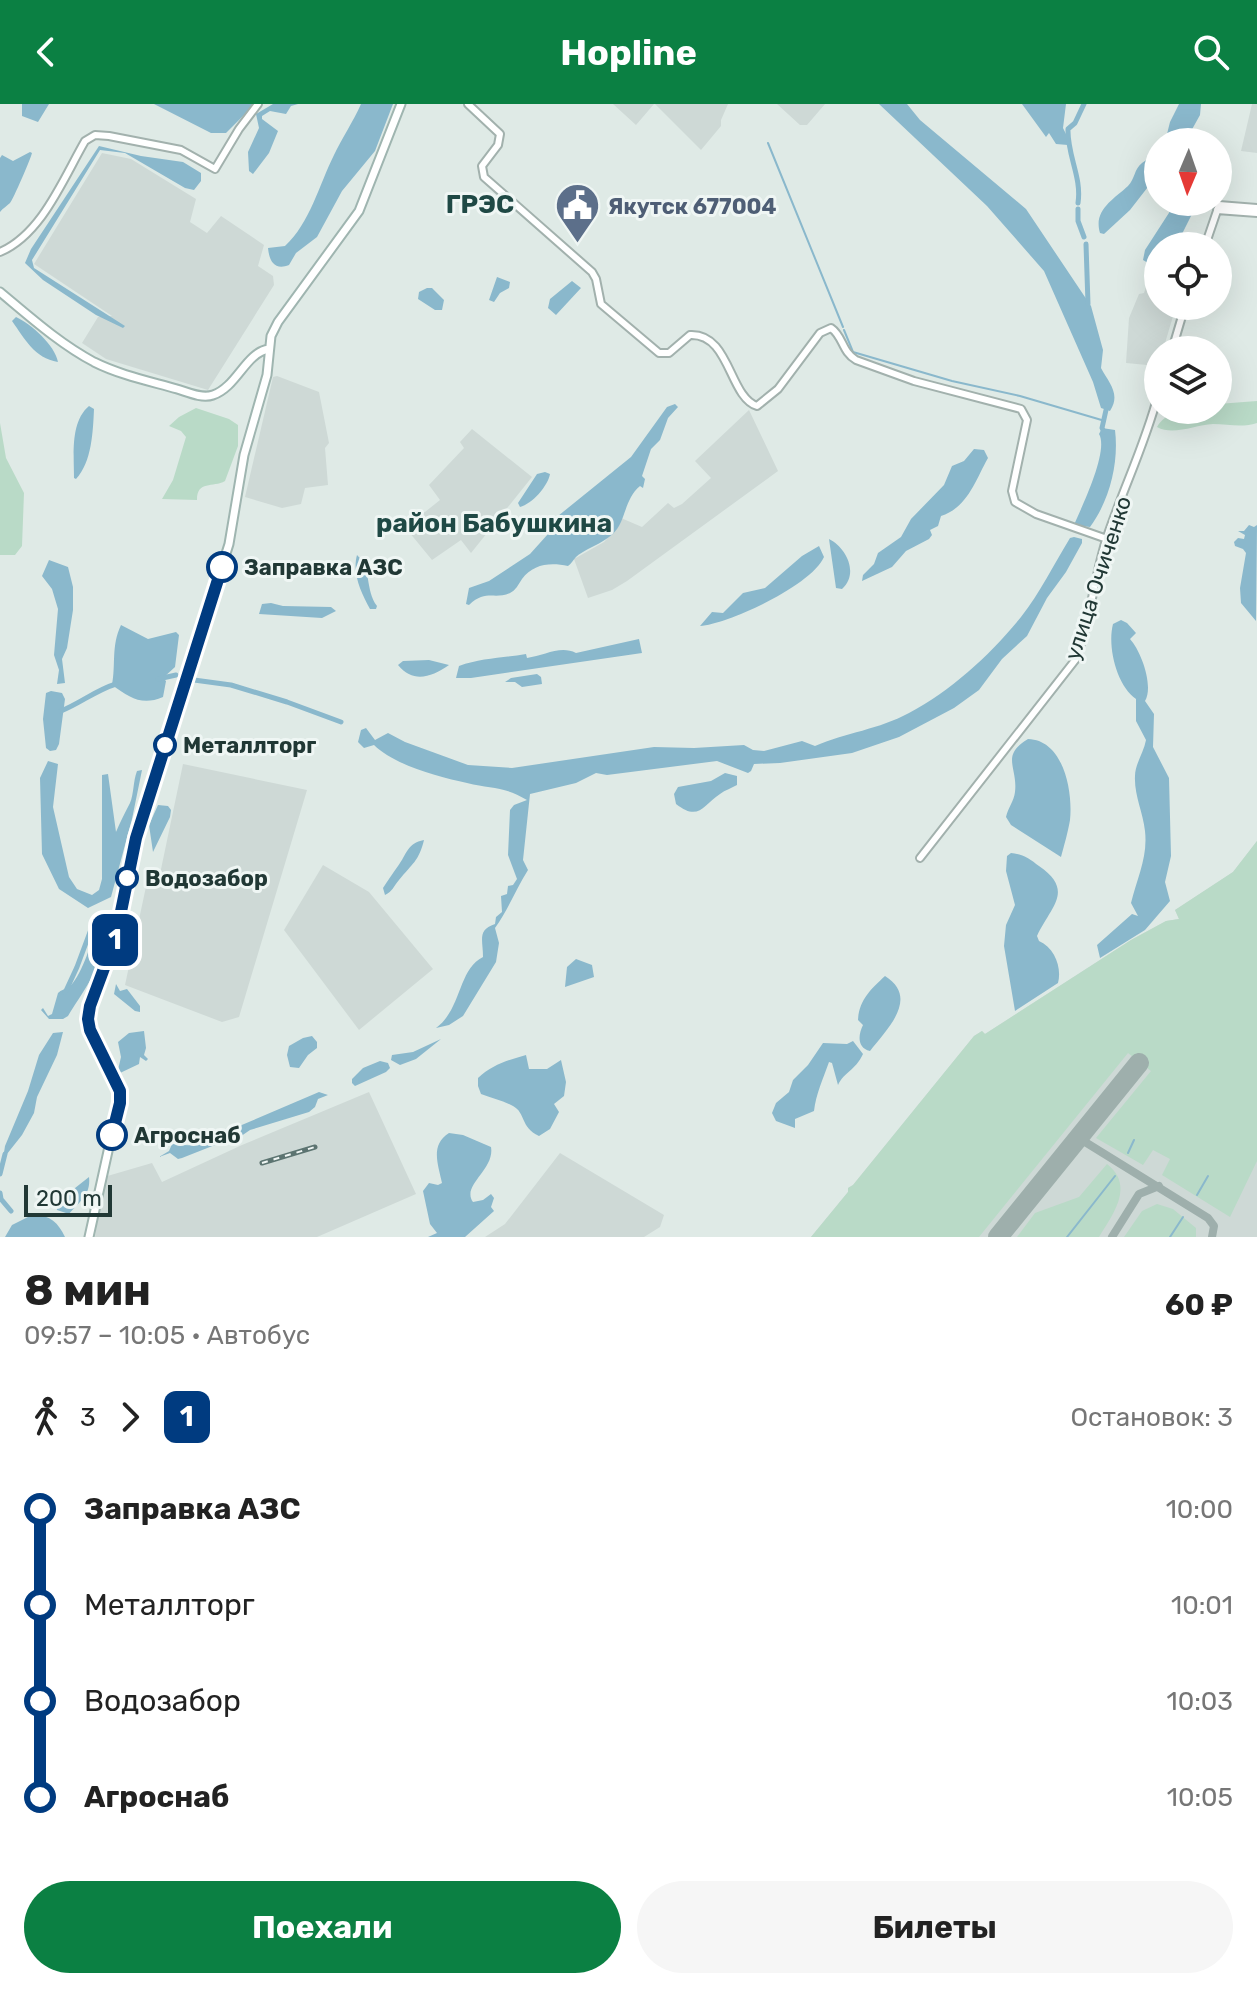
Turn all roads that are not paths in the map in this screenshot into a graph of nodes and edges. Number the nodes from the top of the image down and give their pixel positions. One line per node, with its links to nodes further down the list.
1 (258, 104): 6 (street)
2 (401, 104): 8 (main road)
3 (468, 104): 10 (street)
4 (1257, 211): 5 (street)
5 (1210, 232)
6 (0, 252)
7 (0, 292): 8 (main road)
8 (269, 349): 12 (main road)
9 (1150, 424): 10 (street, улица Очиченко)
10 (1107, 539): 11 (street, улица Очиченко)
11 (920, 858)
12 (89, 1237)

